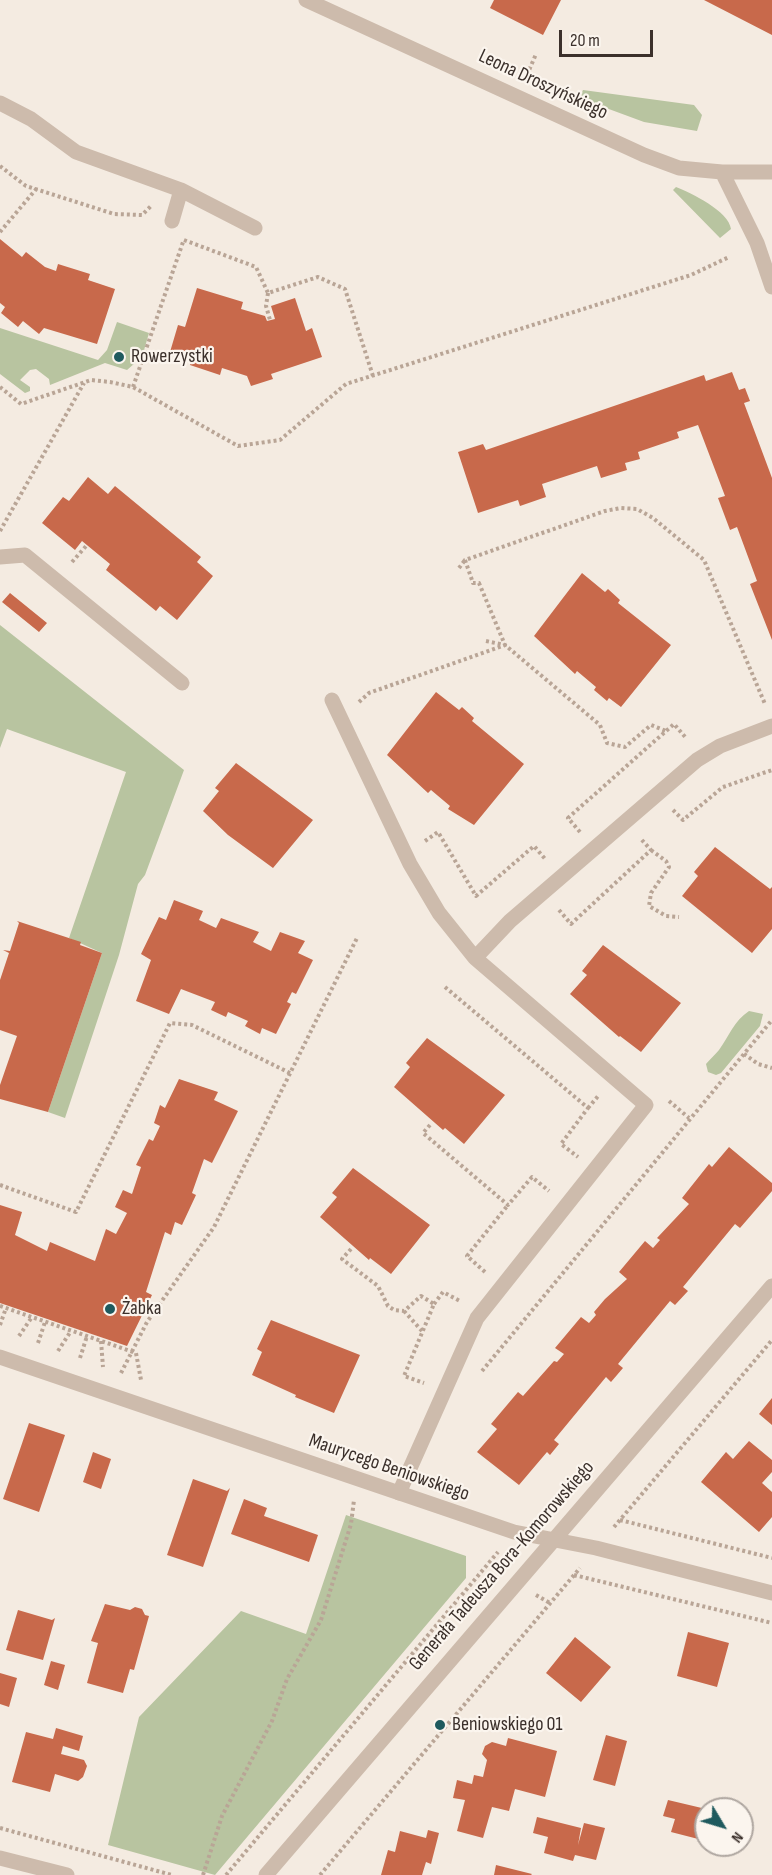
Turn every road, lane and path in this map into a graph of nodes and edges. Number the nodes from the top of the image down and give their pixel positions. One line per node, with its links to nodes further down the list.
1 (306, 0): 6 (street, Leona Droszyńskiego)
2 (536, 54): 3 (path)
3 (525, 78)
4 (0, 103): 9 (street)
5 (0, 166): 8 (path)
6 (722, 172): 7 (street, Leona Droszyńskiego); 15 (street)
7 (772, 172)
8 (37, 188): 10 (path); 12 (path)
9 (181, 190): 10 (street); 11 (street)
10 (173, 217): 13 (path)
11 (255, 228)
12 (0, 232)
13 (183, 240): 16 (path); 21 (path)
14 (729, 257): 18 (path)
15 (772, 287)
16 (268, 293): 17 (path); 18 (path)
17 (270, 320)
18 (373, 376): 21 (path)
19 (84, 382): 20 (path); 21 (path); 22 (path)
20 (0, 387)
21 (134, 387)
22 (0, 531)
23 (87, 544): 26 (path)
24 (0, 556): 30 (street)
25 (465, 560): 27 (path); 29 (path); 33 (path)
26 (68, 568)
27 (459, 568)
28 (486, 641): 29 (path)
29 (505, 645): 32 (path); 35 (path)
30 (182, 683)
31 (332, 700): 47 (street)
32 (355, 711)
33 (772, 711)
34 (772, 726): 36 (street)
35 (666, 731): 36 (path); 41 (path)
36 (703, 757): 38 (street)
37 (772, 770): 38 (path)
38 (657, 792): 39 (street)
39 (624, 820): 41 (street); 42 (path)
40 (422, 843): 43 (path)
41 (594, 847): 43 (street)
42 (651, 850): 44 (path); 45 (path)
43 (560, 877): 44 (street)
44 (543, 892): 47 (street)
45 (679, 916)
46 (357, 938): 52 (path)
47 (475, 958): 83 (street)
48 (445, 987): 54 (path)
49 (772, 1020): 50 (path)
50 (744, 1054): 51 (path); 83 (path)
51 (772, 1068)
52 (290, 1073): 55 (path); 77 (path)
53 (430, 1125): 57 (path)
54 (582, 1160)
55 (0, 1185)
56 (552, 1194): 57 (path)
57 (508, 1205): 59 (path)
58 (351, 1248): 65 (path)
59 (479, 1279)
60 (772, 1286): 88 (street, Generała Tadeusza Bora-Komorowskiego)
61 (466, 1294): 62 (path)
62 (434, 1304): 65 (path); 70 (path)
63 (0, 1306): 64 (path)
64 (6, 1308): 66 (path); 68 (path)
65 (404, 1311): 70 (path)
66 (32, 1317): 67 (path); 71 (path)
67 (45, 1322): 69 (path); 75 (path)
68 (0, 1325)
69 (71, 1331): 72 (path); 76 (path)
70 (422, 1331): 84 (path)
71 (19, 1336)
72 (87, 1336): 74 (path); 79 (path)
73 (772, 1340): 87 (path)
74 (101, 1341): 77 (path); 80 (path)
75 (38, 1343)
76 (58, 1351)
77 (132, 1352): 81 (path); 82 (path)
78 (0, 1357): 85 (street, Maurycego Beniowskiego)
79 (80, 1358)
80 (103, 1367)
81 (122, 1373)
82 (141, 1380)
83 (447, 1380): 85 (street)
84 (421, 1394)
85 (399, 1493): 88 (street, Maurycego Beniowskiego)
86 (354, 1499): 99 (path)
87 (620, 1520): 89 (path); 91 (path)
88 (553, 1539): 89 (street, Maurycego Beniowskiego); 101 (street, Generała Tadeusza Bora-Komorowskiego)
89 (596, 1548): 92 (path); 93 (street, Maurycego Beniowskiego)
90 (492, 1558): 100 (path)
91 (772, 1558)
92 (574, 1575): 94 (path); 102 (path)
93 (772, 1593)
94 (772, 1623)
95 (0, 1828): 98 (path)
96 (0, 1858): 97 (street)
97 (67, 1875)
98 (172, 1875)
99 (203, 1875)
100 (226, 1875)
101 (266, 1875)
102 (320, 1875)

